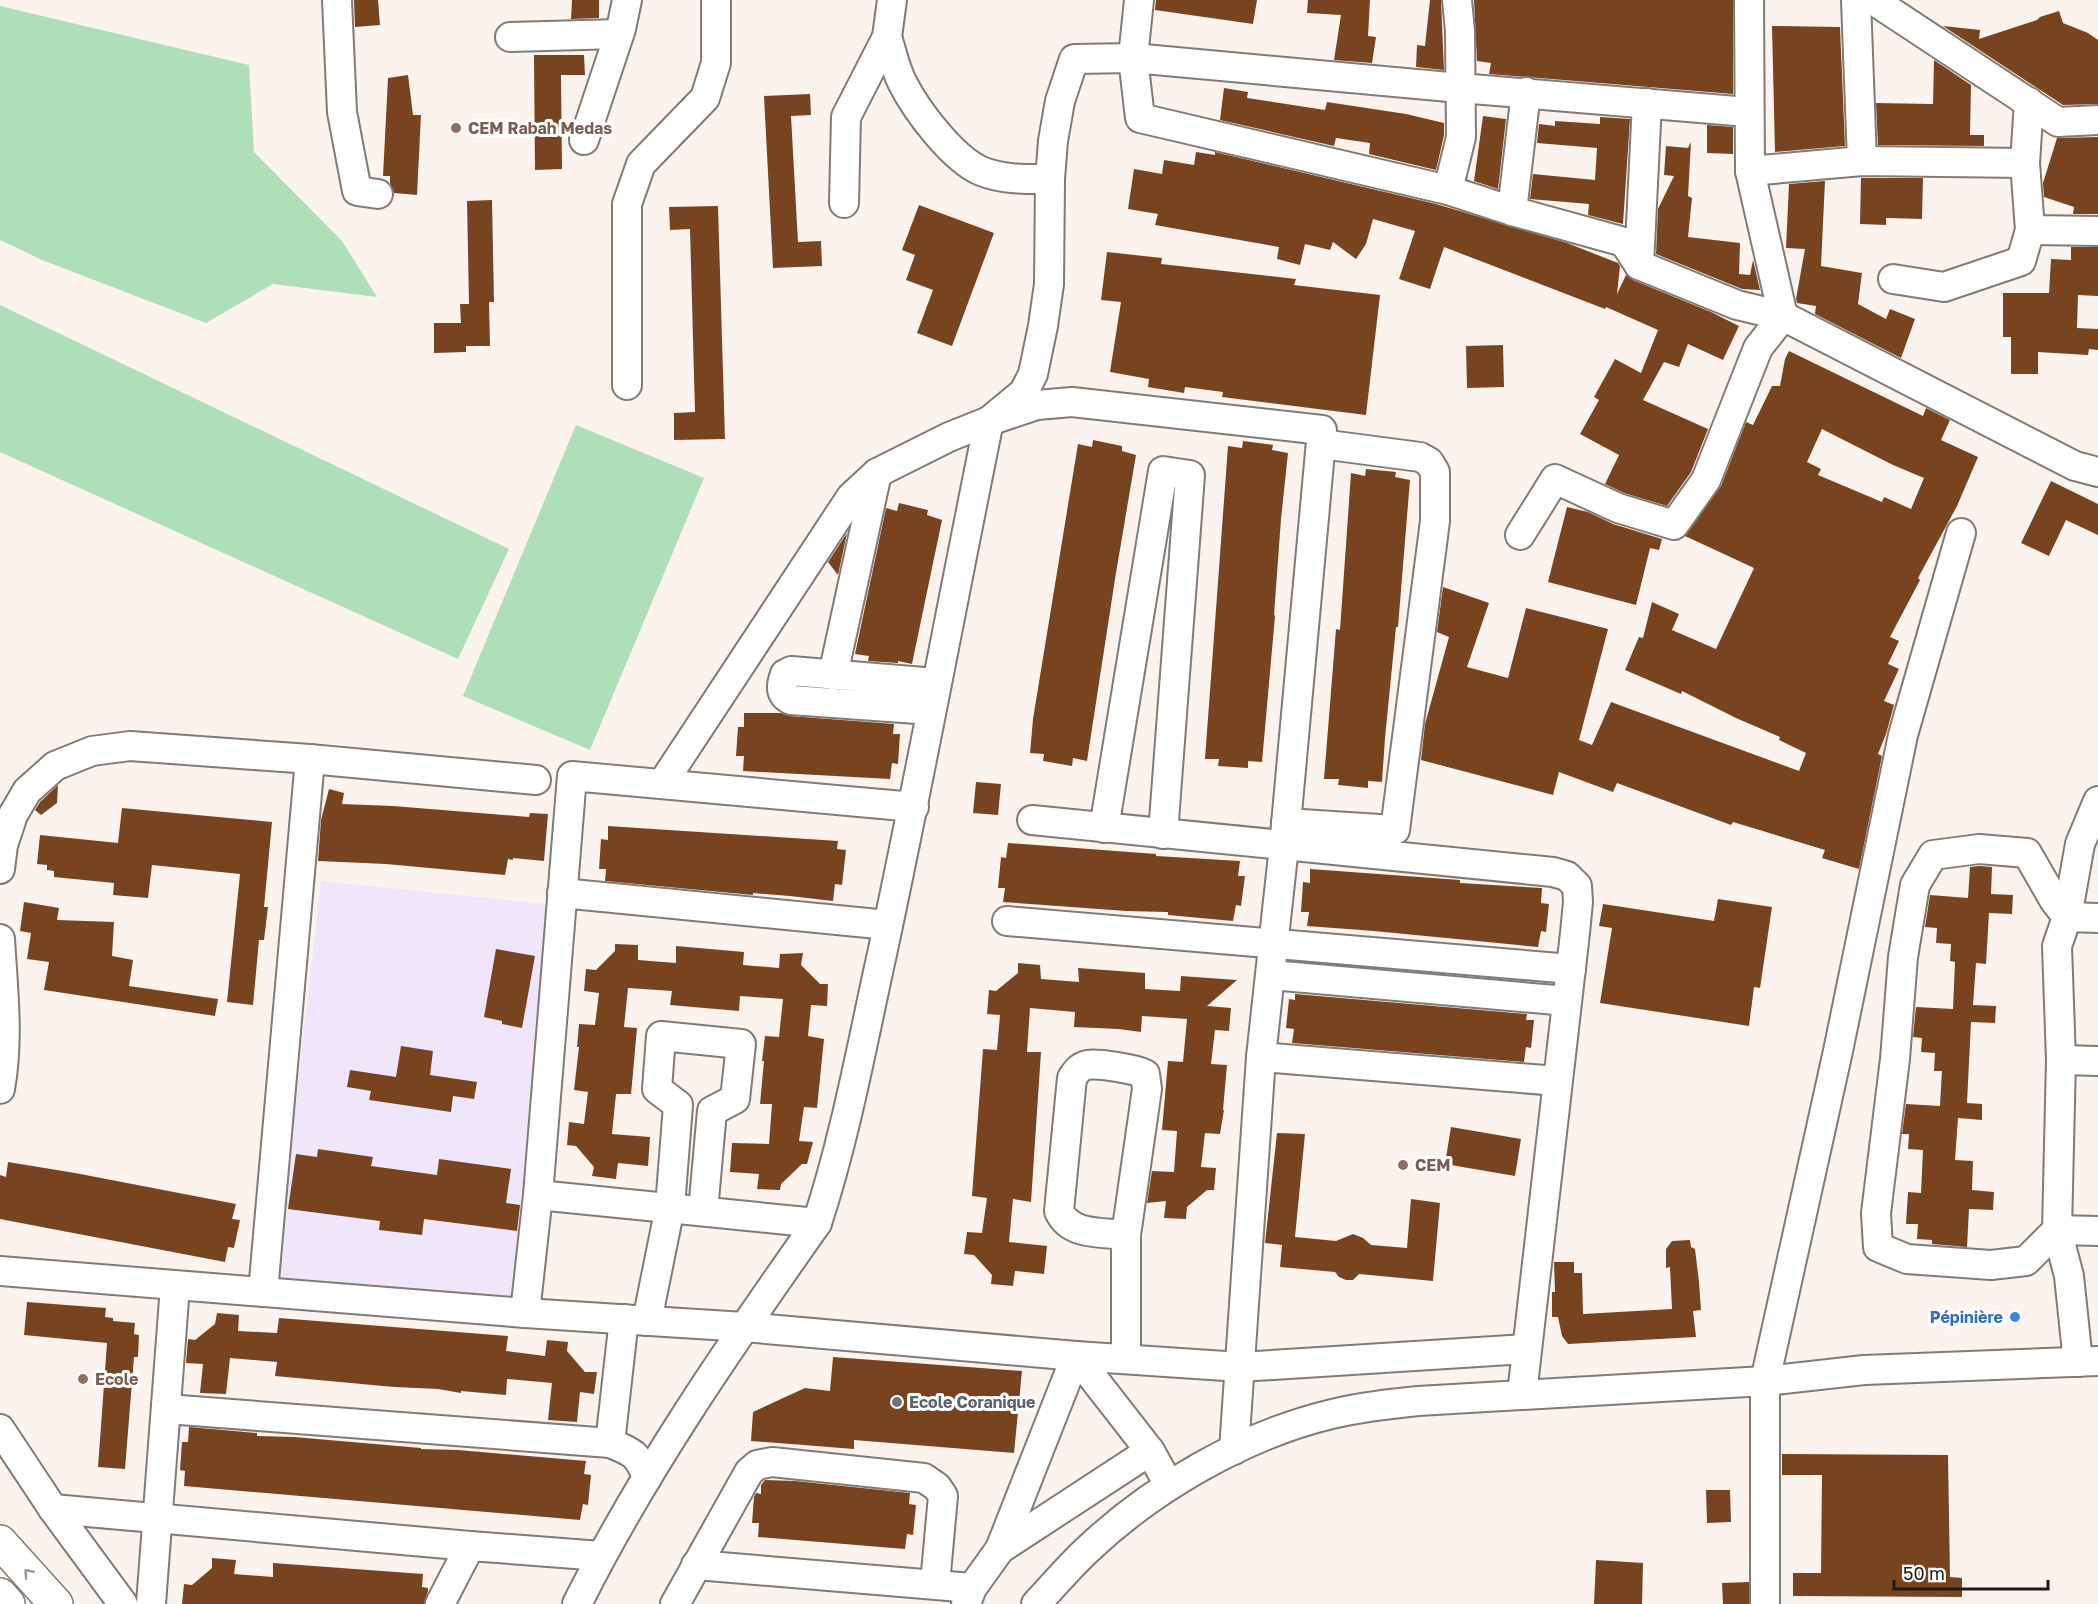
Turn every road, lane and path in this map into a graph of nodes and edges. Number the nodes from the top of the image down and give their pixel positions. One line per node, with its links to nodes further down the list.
1 (337, 0): 26 (street)
2 (627, 0): 10 (street)
3 (716, 0): 34 (street)
4 (892, 0): 12 (street)
5 (1138, 0): 13 (street)
6 (1457, 0): 14 (street)
7 (1749, 0): 18 (street)
8 (1856, 0): 21 (street)
9 (1873, 0): 16 (street)
10 (619, 34): 11 (street); 20 (street)
11 (510, 37)
12 (887, 37): 24 (street); 27 (street)
13 (1133, 58): 14 (street); 24 (street); 25 (street)
14 (1460, 88): 15 (street); 25 (street)
15 (1526, 92): 17 (street); 28 (street)
16 (2029, 102): 19 (street); 22 (street)
17 (1647, 103): 18 (street); 31 (street)
18 (1748, 112): 23 (street)
19 (2098, 120)
20 (584, 141)
21 (1862, 161): 22 (street); 23 (street)
22 (2025, 163): 29 (street)
23 (1750, 171): 33 (street)
24 (1050, 179): 35 (street)
25 (1448, 190): 28 (street)
26 (378, 194)
27 (844, 203)
28 (1512, 211): 31 (street)
29 (2030, 230): 30 (street); 32 (street)
30 (2098, 231)
31 (1639, 265): 33 (street)
32 (1893, 279)
33 (1783, 316): 37 (street); 40 (street)
34 (627, 385)
35 (989, 421): 36 (street); 38 (street); 42 (street)
36 (1321, 444): 51 (street); 51 (street)
37 (2098, 472)
38 (877, 473): 41 (street); 45 (street)
39 (1961, 533): 86 (street)
40 (1520, 535)
41 (833, 675): 42 (street); 42 (street)
42 (933, 696): 47 (street)
43 (310, 759): 44 (street); 52 (street); 77 (street)
44 (536, 780)
45 (662, 784): 47 (street); 53 (street)
46 (2098, 801): 54 (street)
47 (914, 807): 57 (street)
48 (1032, 820): 49 (street)
49 (1104, 828): 50 (street); 50 (street)
50 (1163, 834): 51 (street)
51 (1285, 834): 59 (street); 60 (street)
52 (0, 869)
53 (562, 893): 57 (street); 68 (street)
54 (2067, 917): 55 (street); 64 (street); 72 (street)
55 (2098, 918)
56 (1007, 921): 59 (street)
57 (888, 925): 71 (street)
58 (0, 939): 67 (street)
59 (1274, 944): 60 (street); 61 (street)
60 (1571, 969): 62 (street)
61 (1270, 975): 62 (street); 63 (street)
62 (1567, 1001): 66 (street)
63 (1262, 1056): 66 (street); 85 (street)
64 (2061, 1060): 65 (street); 72 (street)
65 (2098, 1061)
66 (1557, 1081): 81 (street)
67 (0, 1089)
68 (537, 1196): 69 (street); 78 (street)
69 (670, 1207): 70 (street); 70 (street); 79 (street)
70 (703, 1211): 71 (street)
71 (817, 1223): 80 (street)
72 (2057, 1230): 73 (street); 84 (street)
73 (2098, 1231)
74 (1126, 1234): 74 (street); 83 (street)
75 (0, 1271): 76 (street)
76 (175, 1286): 77 (street); 88 (street)
77 (262, 1292): 78 (street)
78 (525, 1313): 79 (street)
79 (635, 1320): 80 (street); 90 (street)
80 (744, 1327): 82 (street); 93 (street)
81 (1526, 1349): 85 (street); 87 (street)
82 (1076, 1356): 83 (street); 92 (street); 99 (street)
83 (1126, 1359): 85 (street)
84 (2088, 1361): 86 (street)
85 (1240, 1367): 91 (street)
86 (1765, 1381): 87 (street); 113 (street)
87 (1522, 1394): 91 (street)
88 (166, 1409): 90 (street); 96 (street)
89 (0, 1429): 95 (street)
90 (610, 1443): 93 (street)
91 (1234, 1450): 94 (street)
92 (1150, 1451): 94 (street); 99 (street)
93 (647, 1478): 100 (street)
94 (1169, 1485): 112 (street)
95 (53, 1509): 96 (street); 107 (street)
96 (156, 1518): 98 (street); 108 (street)
97 (0, 1542): 106 (highway, one-way to 97)
98 (470, 1546): 100 (street); 109 (street)
99 (1000, 1549): 104 (street)
100 (601, 1556): 110 (street)
101 (696, 1565): 102 (street); 102 (street); 111 (street)
102 (935, 1584): 104 (street)
103 (0, 1595): 105 (highway)
104 (969, 1596)
105 (8, 1604)
106 (56, 1604)
107 (123, 1604)
108 (151, 1604)
109 (440, 1604)
110 (577, 1604)
111 (675, 1604)
112 (1036, 1604)
113 (1765, 1604)

